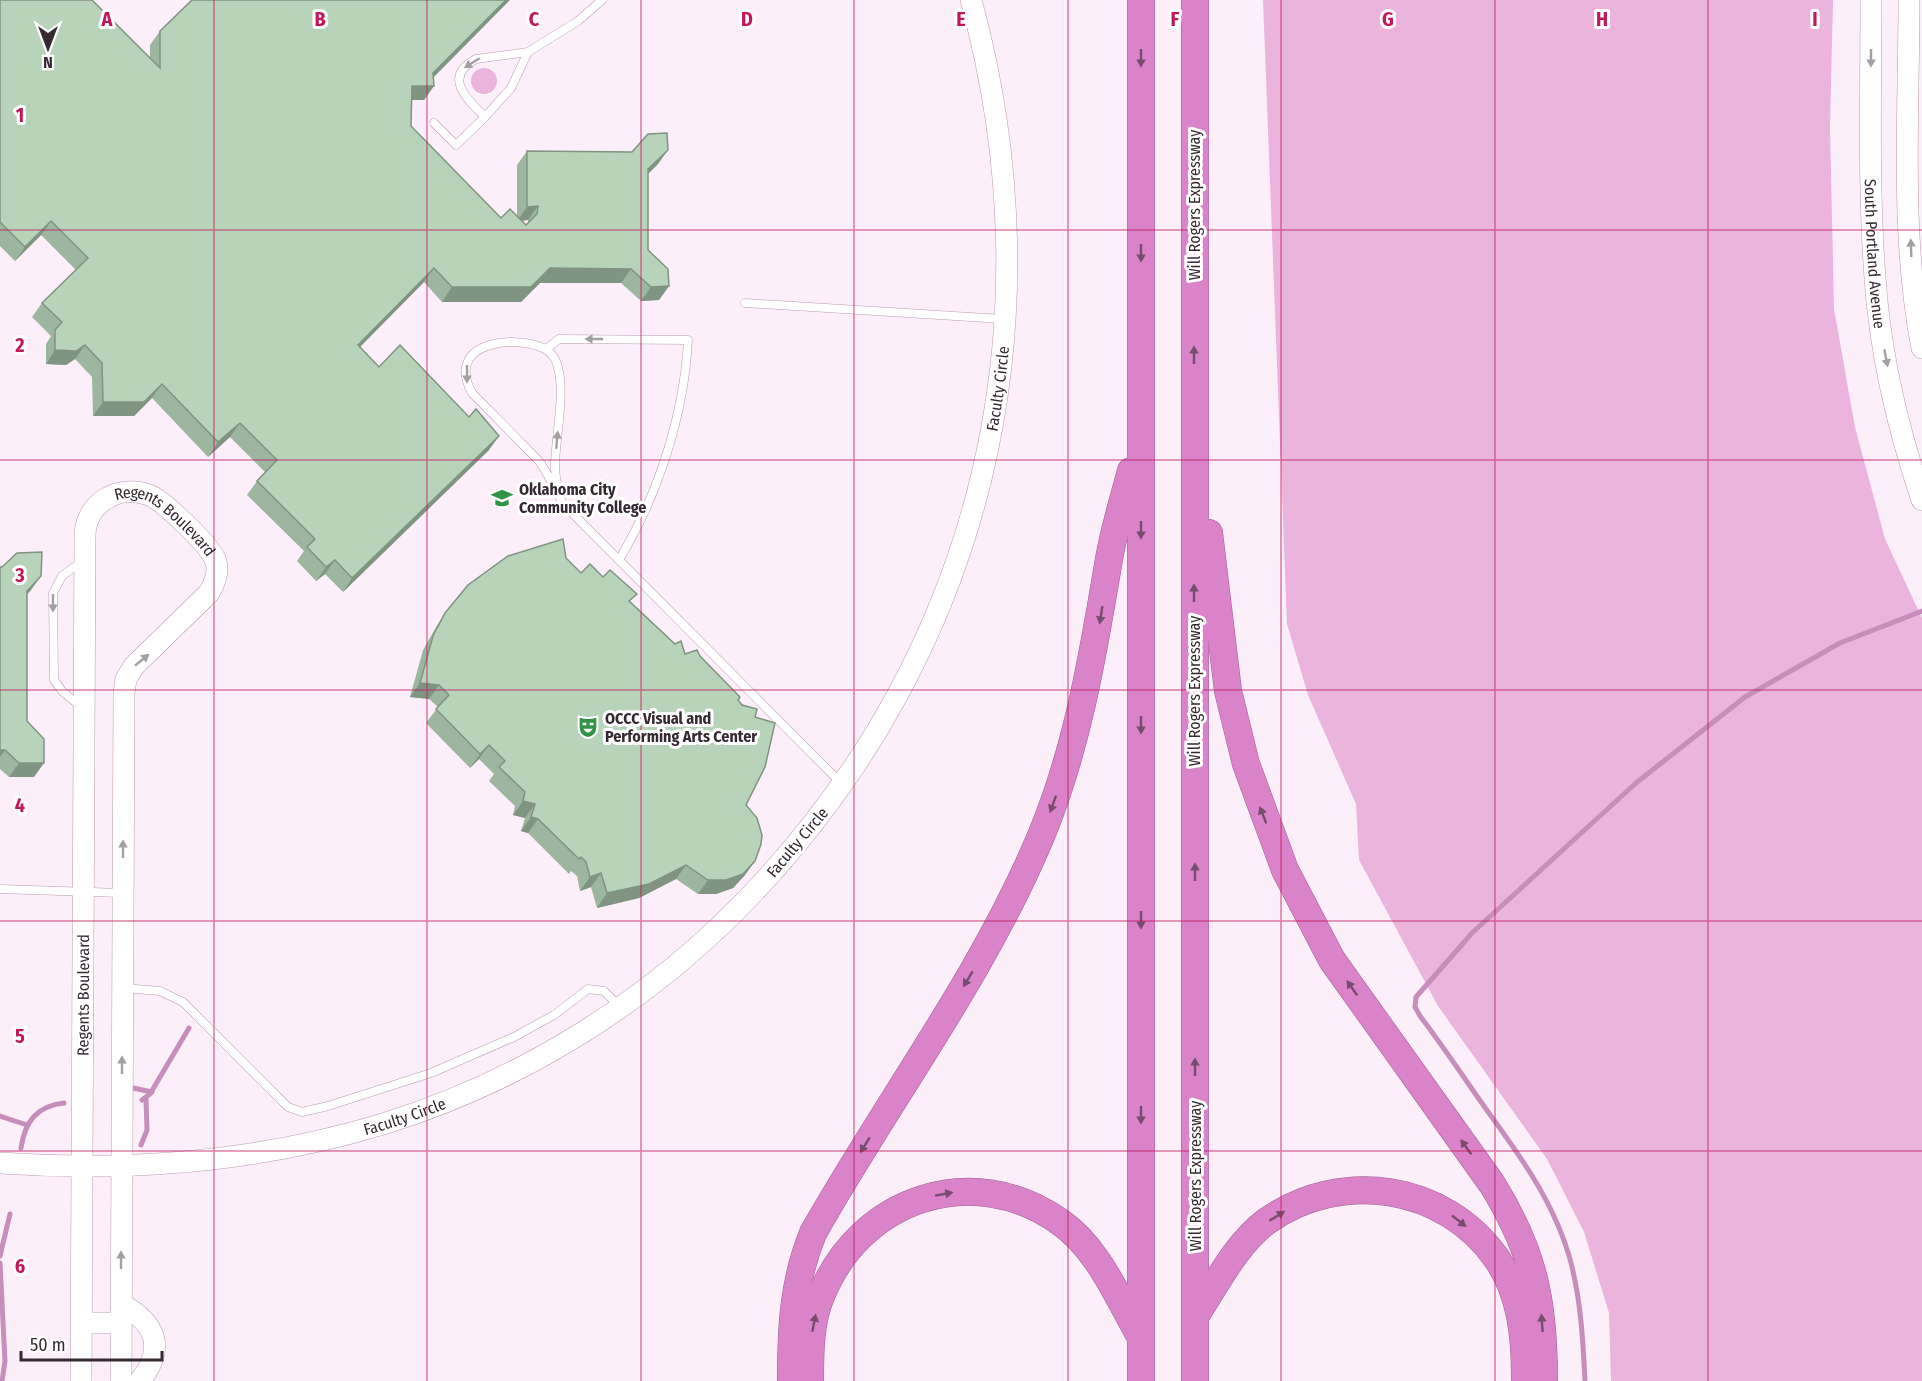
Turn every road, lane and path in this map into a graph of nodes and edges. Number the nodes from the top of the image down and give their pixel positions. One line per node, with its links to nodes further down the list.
1 (603, 0): 7 (lane)
2 (971, 0): 11 (street, Faculty Circle)
3 (1141, 0): 15 (highway, one-way to 15)
4 (1195, 0): 14 (highway, Will Rogers Expressway, one-way to 4)
5 (1871, 0): 17 (street, South Portland Avenue, one-way to 17)
6 (1909, 0): 12 (street, South Portland Avenue, one-way to 6)
7 (528, 52): 8 (lane); 8 (lane, one-way to 8)
8 (485, 117): 9 (lane)
9 (434, 123)
10 (745, 303): 11 (lane)
11 (1004, 319): 21 (street, Faculty Circle)
12 (1922, 348)
13 (546, 349): 16 (lane, one-way to 13); 16 (lane, one-way to 16); 19 (lane, one-way to 13)
14 (1194, 414): 31 (highway, Will Rogers Expressway, one-way to 14); 42 (highway, one-way to 14)
15 (1141, 429): 33 (highway, one-way to 33); 37 (highway, one-way to 37)
16 (560, 498): 19 (lane)
17 (1922, 500)
18 (85, 559): 20 (street, Regents Boulevard); 20 (lane, one-way to 20); 24 (street, Regents Boulevard, one-way to 18)
19 (620, 560): 21 (lane)
20 (84, 710): 23 (street, Regents Boulevard)
21 (843, 785): 26 (street, Faculty Circle)
22 (0, 889): 23 (lane)
23 (84, 893): 24 (lane); 28 (street, Regents Boulevard)
24 (123, 893): 25 (street, Regents Boulevard)
25 (122, 988): 26 (lane); 29 (street, Regents Boulevard, one-way to 25)
26 (620, 1007): 29 (street, Faculty Circle)
27 (0, 1163): 28 (street, Faculty Circle)
28 (82, 1166): 29 (street, Faculty Circle); 32 (street, Regents Boulevard)
29 (122, 1166): 30 (street, Regents Boulevard, one-way to 29)
30 (121, 1313): 32 (street); 35 (street, Regents Boulevard); 36 (street)
31 (1196, 1315): 40 (highway, Will Rogers Expressway); 41 (highway, one-way to 41)
32 (82, 1323): 34 (street, Regents Boulevard)
33 (1141, 1337): 38 (highway, one-way to 33); 39 (highway)
34 (81, 1381)
35 (121, 1381)
36 (140, 1381)
37 (791, 1381)
38 (810, 1381)
39 (1141, 1381)
40 (1195, 1381)
41 (1525, 1381)
42 (1544, 1381)

